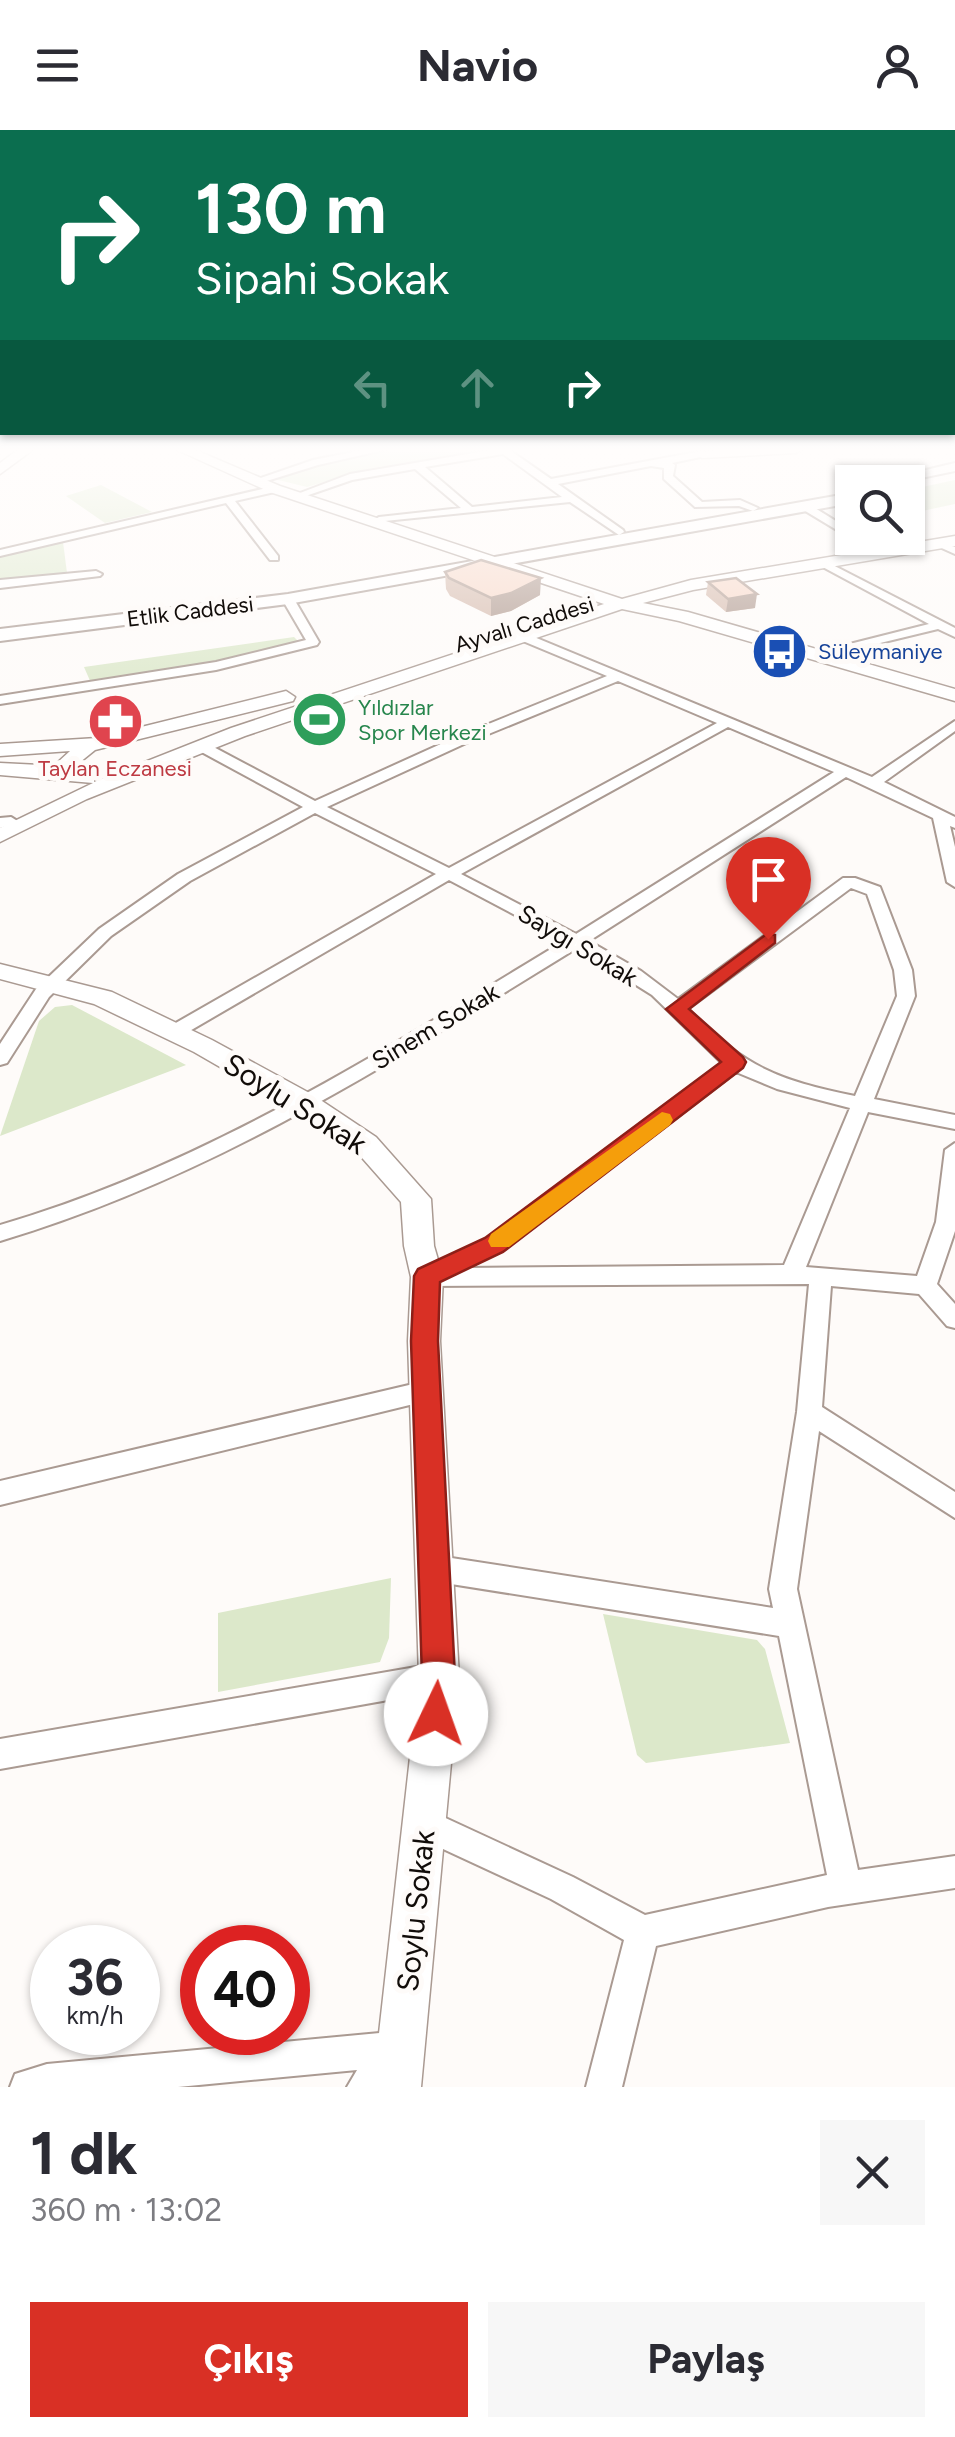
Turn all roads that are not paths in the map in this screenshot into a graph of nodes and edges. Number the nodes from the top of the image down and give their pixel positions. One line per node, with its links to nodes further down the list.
1 (55, 540): 8 (street)
2 (260, 540): 12 (street)
3 (438, 540): 7 (main road)
4 (580, 540): 13 (main road, Etlik Caddesi)
5 (627, 540): 9 (main road, Etlik Caddesi)
6 (948, 540): 15 (main road, Ayvalı Caddesi)
7 (451, 545): 11 (main road); 13 (main road)
8 (0, 553)
9 (559, 553): 14 (main road, Etlik Caddesi); 17 (main road)
10 (835, 554): 19 (main road, Ayvalı Caddesi)
11 (472, 557): 13 (main road, Etlik Caddesi); 21 (main road, Etlik Caddesi)
12 (274, 558)
13 (493, 559): 14 (main road, Etlik Caddesi); 19 (main road); 20 (main road, Etlik Caddesi)
14 (514, 561): 17 (main road)
15 (823, 562): 19 (main road, Ayvalı Caddesi); 22 (street)
16 (96, 574): 18 (street)
17 (568, 575): 19 (main road)
18 (0, 584)
19 (623, 598): 25 (main road, Ayvalı Caddesi); 26 (main road); 32 (main road, Ayvalı Caddesi)
20 (288, 599): 24 (main road, Etlik Caddesi); 29 (street)
21 (0, 625)
22 (939, 625): 23 (street); 26 (street)
23 (955, 633)
24 (0, 635)
25 (522, 636): 27 (street); 33 (main road, Ayvalı Caddesi)
26 (819, 656): 28 (main road)
27 (619, 676): 30 (street); 40 (street)
28 (955, 695)
29 (0, 700)
30 (728, 722): 36 (street); 43 (street)
31 (955, 724): 39 (street)
32 (99, 743): 34 (main road, Ayvalı Caddesi); 37 (main road); 38 (main road, Ayvalı Caddesi)
33 (201, 746): 38 (main road, Ayvalı Caddesi); 40 (street, Saygı Sokak)
34 (0, 750)
35 (0, 769): 37 (main road, Ayvalı Caddesi)
36 (846, 772): 39 (street); 45 (street, Sinem Sokak)
37 (73, 774): 38 (main road, Ayvalı Caddesi); 42 (main road)
38 (129, 774): 42 (main road)
39 (873, 783): 41 (street)
40 (312, 809): 43 (street, Saygı Sokak); 47 (street)
41 (948, 819): 44 (street)
42 (3, 828)
43 (450, 873): 45 (street, Saygı Sokak); 49 (street)
44 (955, 882)
45 (578, 941): 48 (street, Saygı Sokak); 52 (street, Sinem Sokak)
46 (0, 970): 47 (main road, Soylu Sokak)
47 (47, 984): 49 (main road, Soylu Sokak); 50 (street)
48 (676, 1009): 51 (street, Saygı Sokak); 53 (street)
49 (174, 1032): 52 (main road, Soylu Sokak)
50 (0, 1059)
51 (735, 1062): 53 (street, Saygı Sokak); 58 (street)
52 (303, 1102): 56 (street, Sinem Sokak); 58 (main road, Soylu Sokak)
53 (864, 1102): 54 (street, Saygı Sokak); 57 (street)
54 (955, 1122)
55 (954, 1164): 59 (street)
56 (0, 1233)
57 (807, 1275): 58 (street); 59 (street); 62 (street)
58 (427, 1276): 61 (main road, Soylu Sokak)
59 (925, 1286): 60 (street)
60 (955, 1319)
61 (426, 1391): 63 (street); 65 (main road, Soylu Sokak)
62 (809, 1412): 64 (street); 66 (street)
63 (0, 1493)
64 (955, 1506)
65 (432, 1568): 66 (street); 67 (main road, Soylu Sokak)
66 (790, 1624): 71 (street)
67 (439, 1677): 68 (street); 69 (main road, Soylu Sokak)
68 (0, 1754)
69 (426, 1825): 72 (street); 73 (main road, Soylu Sokak)
70 (955, 1872): 71 (street)
71 (846, 1888): 72 (street)
72 (644, 1932): 78 (street)
73 (401, 2048): 74 (street); 75 (street); 76 (main road, Soylu Sokak); 77 (street)
74 (28, 2087)
75 (365, 2087)
76 (397, 2087)
77 (407, 2087)
78 (604, 2087)

